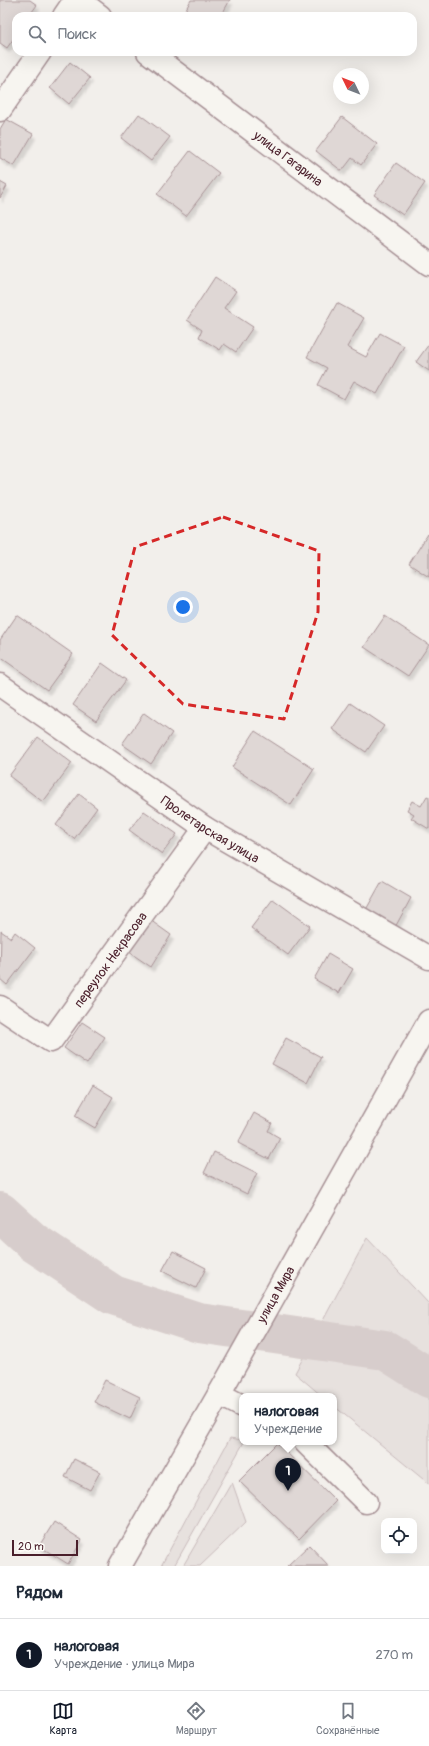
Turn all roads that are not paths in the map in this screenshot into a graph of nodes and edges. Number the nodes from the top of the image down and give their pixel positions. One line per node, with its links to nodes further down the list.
1 (75, 0): 3 (street)
2 (79, 0): 4 (street)
3 (67, 12)
4 (95, 12)
5 (37, 56): 7 (street)
6 (153, 56): 8 (street, улица Гагарина)
7 (0, 110)
8 (429, 264)
9 (0, 685): 10 (street, Пролетарская улица)
10 (205, 828): 11 (street, Пролетарская улица); 12 (street, переулок Некрасова)
11 (429, 958)
12 (0, 1006)
13 (429, 1021): 14 (street, улица Мира)
14 (219, 1394): 15 (street); 18 (street, улица Мира)
15 (239, 1404)
16 (308, 1445): 17 (street)
17 (366, 1502)
18 (120, 1566)

